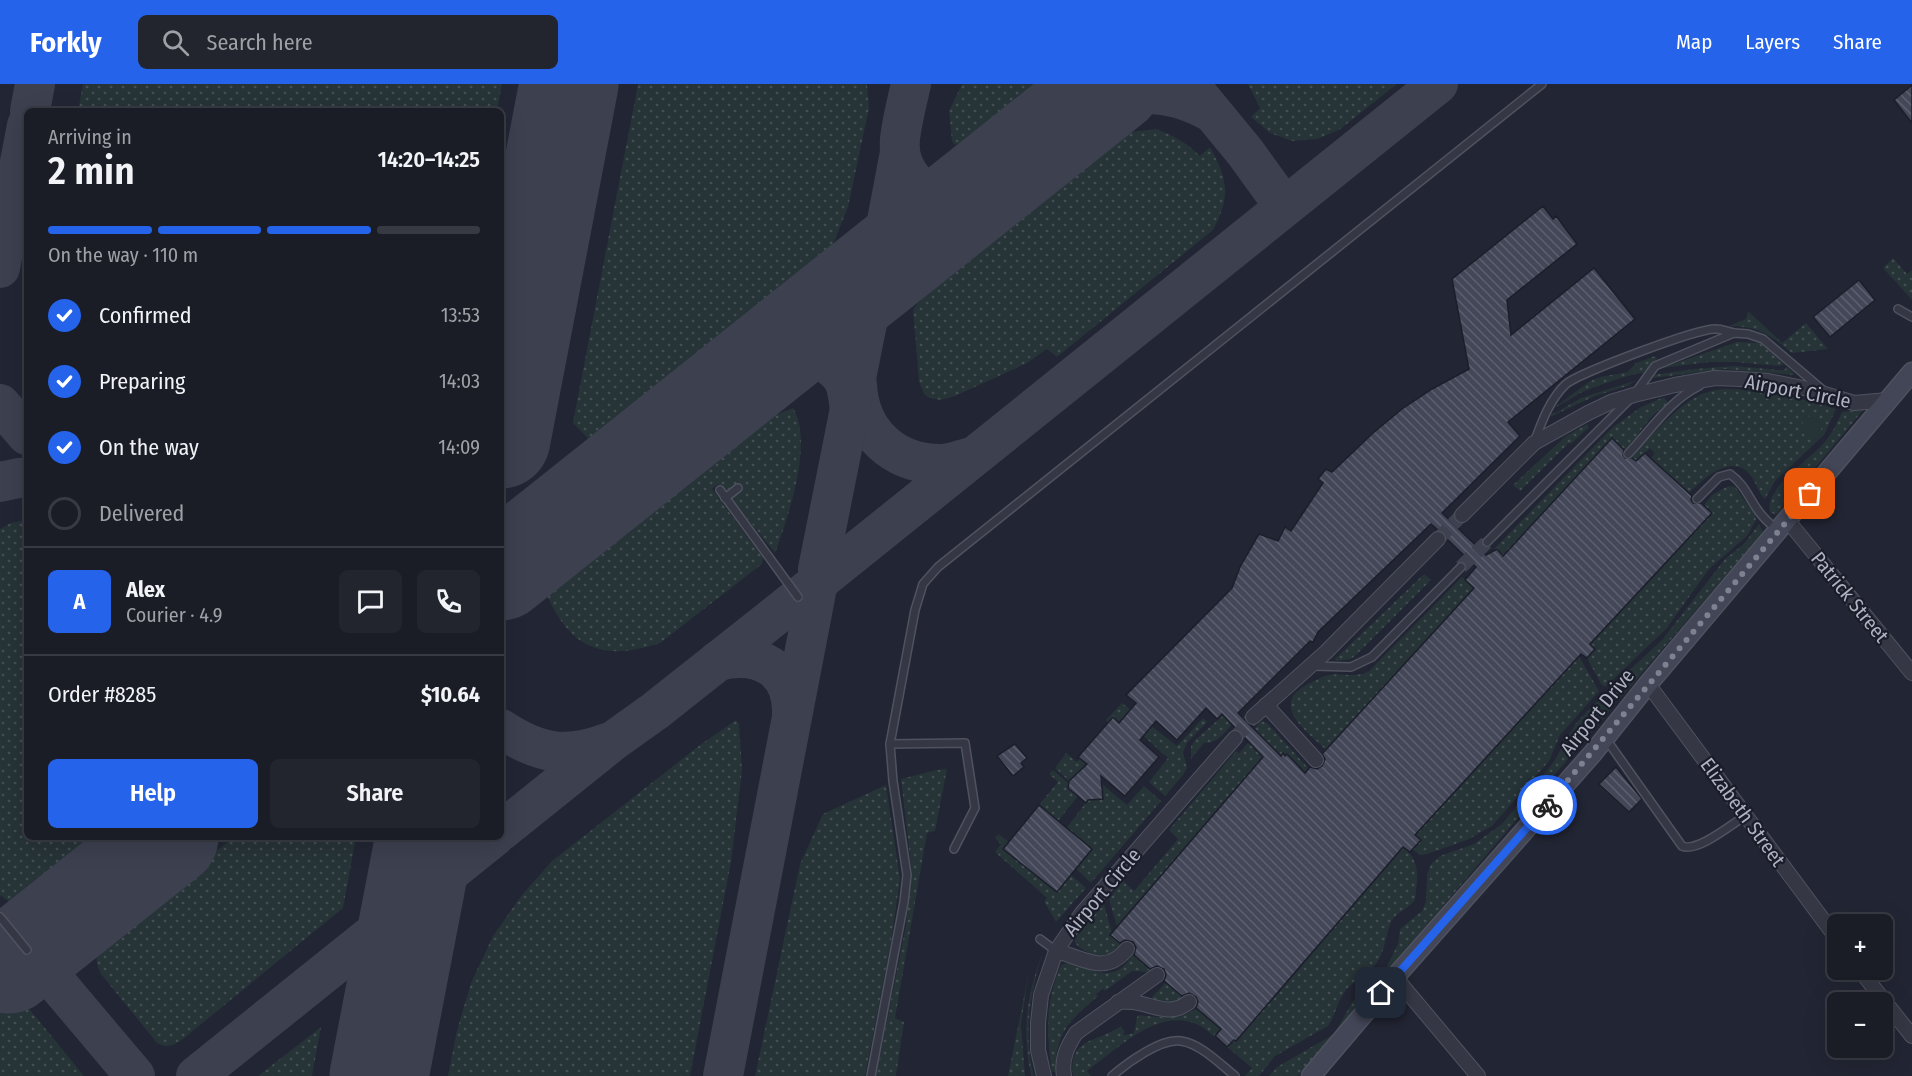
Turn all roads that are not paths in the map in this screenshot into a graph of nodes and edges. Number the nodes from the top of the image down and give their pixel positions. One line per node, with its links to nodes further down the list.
1 (1542, 84): 29 (lane)
2 (1898, 309): 3 (lane)
3 (1912, 317)
4 (1734, 333): 7 (lane); 8 (lane); 10 (lane)
5 (1912, 372): 9 (main road, Airport Drive)
6 (1715, 378): 7 (street, Airport Circle); 8 (street, Airport Circle); 11 (lane)
7 (1828, 394): 9 (street, Airport Circle)
8 (1634, 395): 10 (street, Airport Circle); 19 (lane)
9 (1888, 400): 17 (main road, Airport Drive)
10 (1534, 443): 16 (street, Airport Circle)
11 (1628, 454)
12 (738, 488): 14 (lane)
13 (720, 490): 14 (lane)
14 (725, 498): 21 (lane)
15 (1697, 500): 17 (lane)
16 (1462, 515)
17 (1783, 526): 23 (street, Patrick Street); 24 (main road, Airport Drive)
18 (1438, 538): 22 (street)
19 (1487, 542)
20 (1461, 567): 22 (lane)
21 (798, 597)
22 (1310, 666): 25 (street)
23 (1912, 673)
24 (1648, 684): 28 (main road, Airport Drive); 31 (street, Elizabeth Street)
25 (1266, 705): 26 (street); 30 (street)
26 (1253, 717)
27 (1235, 738): 38 (street, Airport Circle)
28 (1605, 738): 31 (lane); 40 (main road, Airport Drive)
29 (890, 744): 32 (lane); 45 (lane)
30 (1316, 760)
31 (1745, 816): 34 (street, Elizabeth Street)
32 (954, 849)
33 (0, 917): 37 (lane)
34 (1827, 925)
35 (1040, 939): 38 (lane)
36 (1127, 949): 38 (street)
37 (27, 950)
38 (1056, 951): 46 (street, Airport Circle)
39 (1157, 975): 42 (street)
40 (1395, 977): 50 (main road, Airport Drive); 51 (street)
41 (1868, 980): 44 (street)
42 (1118, 1002): 43 (street); 47 (street)
43 (1189, 1002)
44 (1912, 1036)
45 (871, 1076)
46 (1044, 1076)
47 (1064, 1076)
48 (1112, 1076): 49 (lane)
49 (1235, 1076)
50 (1311, 1076)
51 (1478, 1076)

